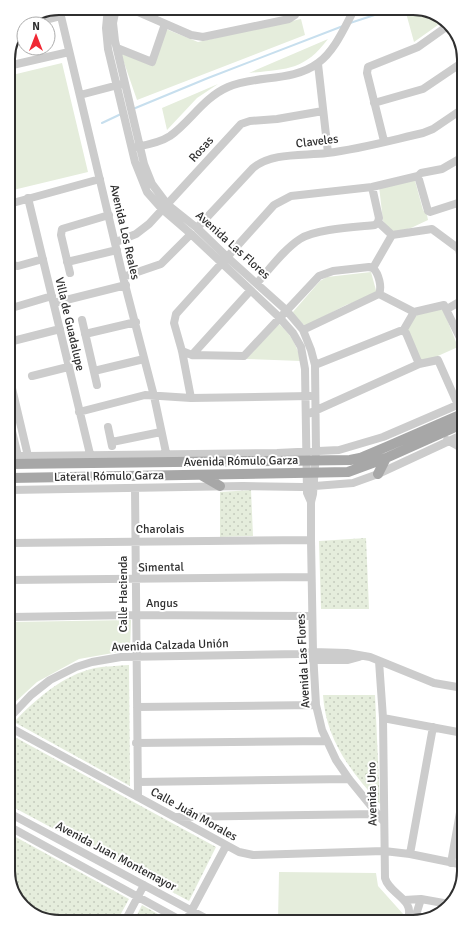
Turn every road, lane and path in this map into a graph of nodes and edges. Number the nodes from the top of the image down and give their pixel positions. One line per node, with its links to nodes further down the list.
1 (61, 15): 10 (street, Avenida Los Reales)
2 (107, 15): 14 (street, Avenida Las Flores)
3 (115, 15): 9 (street, Avenida Las Flores)
4 (145, 15): 7 (street)
5 (292, 15): 7 (street)
6 (351, 15): 12 (street)
7 (165, 24): 9 (street)
8 (444, 28): 16 (street)
9 (117, 48): 14 (street, Avenida Las Flores)
10 (69, 52): 11 (street); 15 (street, Avenida Los Reales)
11 (15, 64)
12 (318, 64): 17 (street); 20 (street)
13 (457, 66): 16 (street)
14 (121, 84): 15 (street); 20 (street, Avenida Las Flores); 21 (street, Avenida Las Flores)
15 (80, 95): 25 (street, Avenida Los Reales)
16 (374, 103): 19 (street)
17 (323, 111): 22 (street); 30 (street, Rosas)
18 (457, 112): 19 (street, Claveles)
19 (384, 141): 22 (street, Claveles)
20 (140, 146): 21 (street); 30 (street, Avenida Las Flores)
21 (132, 149): 30 (street, Avenida Las Flores)
22 (328, 153): 33 (street, Claveles)
23 (457, 161): 24 (street)
24 (418, 176): 26 (street); 29 (street)
25 (100, 179): 27 (street); 31 (street, Avenida Los Reales)
26 (372, 187): 32 (street); 38 (street)
27 (28, 198): 28 (street); 37 (street, Villa de Guadalupe)
28 (15, 202)
29 (457, 203)
30 (164, 206): 33 (street, Avenida Las Flores); 35 (street, Rosas)
31 (109, 215): 35 (street, Avenida Los Reales); 39 (street)
32 (378, 222): 34 (street); 44 (street)
33 (194, 231): 38 (street, Avenida Las Flores); 43 (street, Claveles)
34 (392, 235): 36 (street); 41 (street)
35 (116, 246): 39 (street, Rosas); 43 (street, Avenida Los Reales)
36 (457, 246)
37 (43, 259): 40 (street); 48 (street, Villa de Guadalupe)
38 (224, 260): 44 (street, Avenida Las Flores); 46 (street, Avenida Las Flores); 63 (street)
39 (67, 262): 42 (street)
40 (15, 266)
41 (373, 268): 47 (street); 52 (street)
42 (70, 273)
43 (123, 277): 45 (street, Avenida Los Reales)
44 (257, 283): 52 (street, Avenida Las Flores)
45 (126, 285): 48 (street); 56 (street, Avenida Los Reales)
46 (250, 291): 54 (street, Avenida Las Flores); 64 (street)
47 (379, 294): 53 (street); 58 (street)
48 (53, 300): 50 (street); 57 (street, Villa de Guadalupe)
49 (457, 303): 51 (street)
50 (15, 307)
51 (448, 309): 53 (street); 59 (street)
52 (286, 310): 54 (street); 58 (street, Avenida Las Flores)
53 (414, 312): 60 (street)
54 (279, 317): 64 (street); 73 (street, Avenida Las Flores)
55 (82, 320): 61 (street)
56 (136, 322): 61 (street); 65 (street, Avenida Los Reales)
57 (60, 329): 62 (street); 68 (street, Villa de Guadalupe)
58 (303, 330): 67 (street, Avenida Las Flores)
59 (457, 330)
60 (404, 331): 66 (street); 67 (street)
61 (85, 334): 69 (street)
62 (15, 340)
63 (182, 351): 64 (street); 75 (street)
64 (192, 355)
65 (144, 359): 69 (street); 72 (street, Avenida Los Reales)
66 (419, 364): 76 (street); 77 (street)
67 (315, 365): 74 (street, Avenida Las Flores)
68 (68, 367): 70 (street); 78 (street, Villa de Guadalupe)
69 (94, 371): 71 (street)
70 (32, 376)
71 (97, 385)
72 (154, 396): 75 (street); 78 (street); 87 (street, Avenida Los Reales)
73 (306, 396): 74 (street); 75 (street); 83 (street, Avenida Las Flores)
74 (315, 397): 77 (street, Avenida Las Flores)
75 (192, 398)
76 (457, 403)
77 (315, 411): 83 (street); 100 (street, Avenida Las Flores)
78 (79, 412): 93 (street, Villa de Guadalupe)
79 (457, 412): 80 (main road)
80 (443, 413): 85 (main road); 100 (street)
81 (457, 414): 85 (main road, Avenida Rómulo Garza)
82 (15, 415): 98 (street)
83 (306, 415): 100 (street, Avenida Las Flores)
84 (457, 416): 88 (main road, Avenida Rómulo Garza)
85 (432, 426): 100 (main road, Avenida Rómulo Garza)
86 (108, 427): 91 (street)
87 (161, 432): 91 (street); 96 (street, Avenida Los Reales)
88 (438, 435): 90 (street); 97 (main road, Avenida Rómulo Garza)
89 (457, 438): 90 (street, Lateral Rómulo Garza)
90 (449, 441): 92 (street); 102 (street, Lateral Rómulo Garza)
91 (112, 442): 94 (street)
92 (457, 445)
93 (90, 454): 94 (street, Lateral Rómulo Garza); 98 (street, Lateral Rómulo Garza)
94 (113, 454): 96 (street, Lateral Rómulo Garza)
95 (15, 458): 98 (street)
96 (167, 458): 98 (main road, Avenida Rómulo Garza); 100 (main road, Avenida Rómulo Garza)
97 (386, 458): 100 (main road, Avenida Rómulo Garza); 102 (main road)
98 (27, 460): 99 (main road, Avenida Rómulo Garza); 101 (main road); 104 (main road)
99 (15, 463)
100 (311, 463): 103 (main road, Avenida Rómulo Garza); 107 (street, Avenida Las Flores)
101 (15, 471)
102 (378, 474): 107 (street, Lateral Rómulo Garza)
103 (201, 475): 104 (main road, Avenida Rómulo Garza); 106 (main road)
104 (88, 476): 105 (main road, Avenida Rómulo Garza)
105 (15, 478)
106 (220, 486): 107 (street, Lateral Rómulo Garza); 108 (street, Lateral Rómulo Garza)
107 (310, 486): 110 (street, Avenida Las Flores)
108 (135, 488): 109 (street, Lateral Rómulo Garza); 111 (street, Calle Hacienda)
109 (15, 490)
110 (311, 540): 111 (street, Charolais); 113 (street, Avenida Las Flores)
111 (135, 541): 112 (street, Charolais); 114 (street, Calle Hacienda)
112 (15, 543)
113 (311, 577): 114 (street, Simental); 117 (street, Avenida Las Flores)
114 (135, 579): 115 (street, Simental); 116 (street, Calle Hacienda)
115 (15, 580)
116 (135, 615): 117 (street, Angus); 118 (street, Angus); 119 (street, Calle Hacienda)
117 (312, 616): 120 (street, Avenida Las Flores)
118 (15, 617)
119 (136, 656): 120 (street, Avenida Calzada Unión); 124 (street, Calle Hacienda); 125 (street, Avenida Calzada Unión)
120 (313, 656): 121 (street, Avenida Calzada Unión); 123 (street, Avenida Las Flores)
121 (379, 661): 122 (street, Avenida Calzada Unión); 126 (street, Avenida Uno)
122 (457, 687)
123 (316, 706): 124 (street); 130 (street, Avenida Las Flores)
124 (137, 707): 131 (street, Calle Hacienda)
125 (15, 712)
126 (383, 718): 127 (street); 138 (street, Avenida Uno)
127 (433, 727): 129 (street); 143 (street)
128 (15, 730): 134 (street, Calle Juán Morales)
129 (457, 732)
130 (327, 741): 131 (street); 132 (street, Avenida Las Flores)
131 (136, 743): 133 (street, Calle Hacienda)
132 (348, 779): 133 (street); 135 (street, Avenida Las Flores)
133 (138, 782): 134 (street, Calle Hacienda)
134 (138, 797): 137 (street, Calle Juán Morales)
135 (377, 814): 137 (street); 138 (street, Avenida Las Flores)
136 (15, 816): 146 (street, Avenida Juan Montemayor)
137 (175, 817): 141 (street, Calle Juán Morales)
138 (384, 822): 142 (street, Avenida Uno)
139 (457, 829): 144 (street)
140 (15, 830): 147 (street, Avenida Juan Montemayor)
141 (226, 846): 142 (street, Calle Juán Morales); 151 (street)
142 (384, 851): 143 (street, Calle Juán Morales); 149 (street, Avenida Uno)
143 (410, 854): 144 (street, Calle Juán Morales)
144 (451, 863): 145 (street, Calle Juán Morales)
145 (457, 864)
146 (144, 885): 147 (street); 151 (street, Avenida Juan Montemayor)
147 (138, 897): 152 (street); 153 (street, Avenida Juan Montemayor)
148 (421, 899): 149 (street); 150 (street); 157 (street)
149 (404, 900): 156 (street)
150 (443, 903)
151 (192, 911): 154 (street); 155 (street, Avenida Juan Montemayor)
152 (128, 915)
153 (171, 915)
154 (190, 915)
155 (200, 915)
156 (408, 915)
157 (416, 915)

